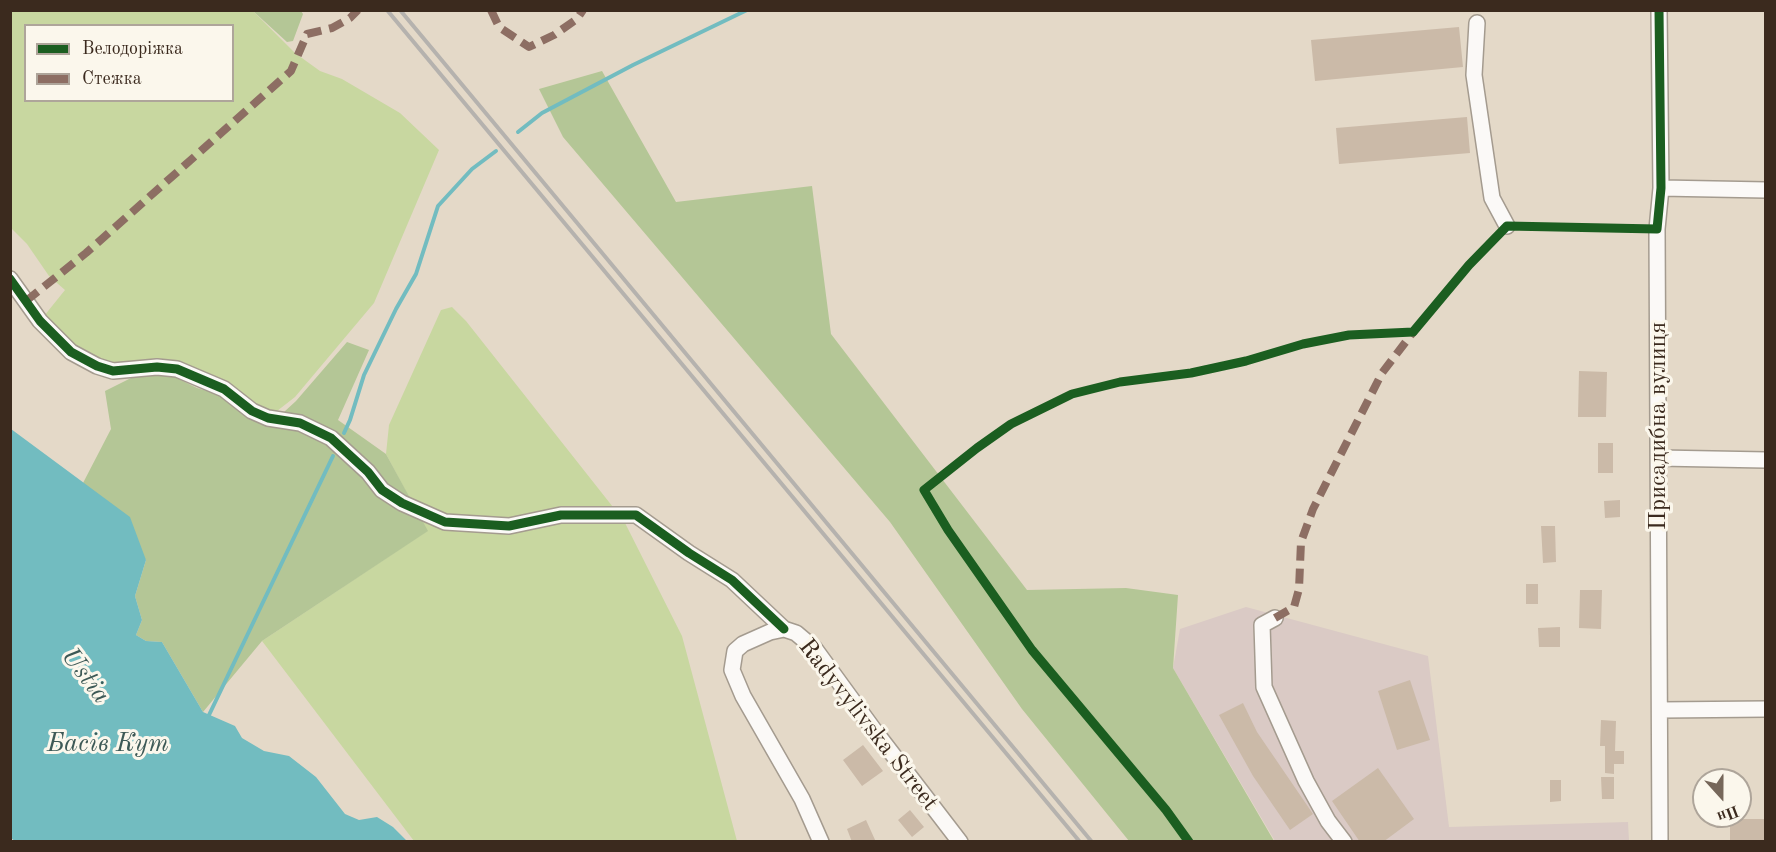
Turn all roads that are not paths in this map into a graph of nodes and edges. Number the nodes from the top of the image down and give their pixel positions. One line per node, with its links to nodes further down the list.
1 (1659, 10): 3 (street, Присадибна вулиця)
2 (1477, 23): 5 (street)
3 (1661, 188): 4 (street); 7 (street, Присадибна вулиця)
4 (1766, 190)
5 (1507, 226)
6 (10, 279): 10 (street)
7 (1659, 458): 8 (street); 12 (street, Присадибна вулиця)
8 (1766, 460)
9 (1275, 618): 15 (street)
10 (784, 629): 13 (street, Radyvylivska Street); 14 (street, Radyvylivska Street)
11 (1766, 709): 12 (street)
12 (1661, 710): 16 (street, Присадибна вулиця)
13 (821, 842)
14 (960, 842)
15 (1344, 842)
16 (1660, 842)

